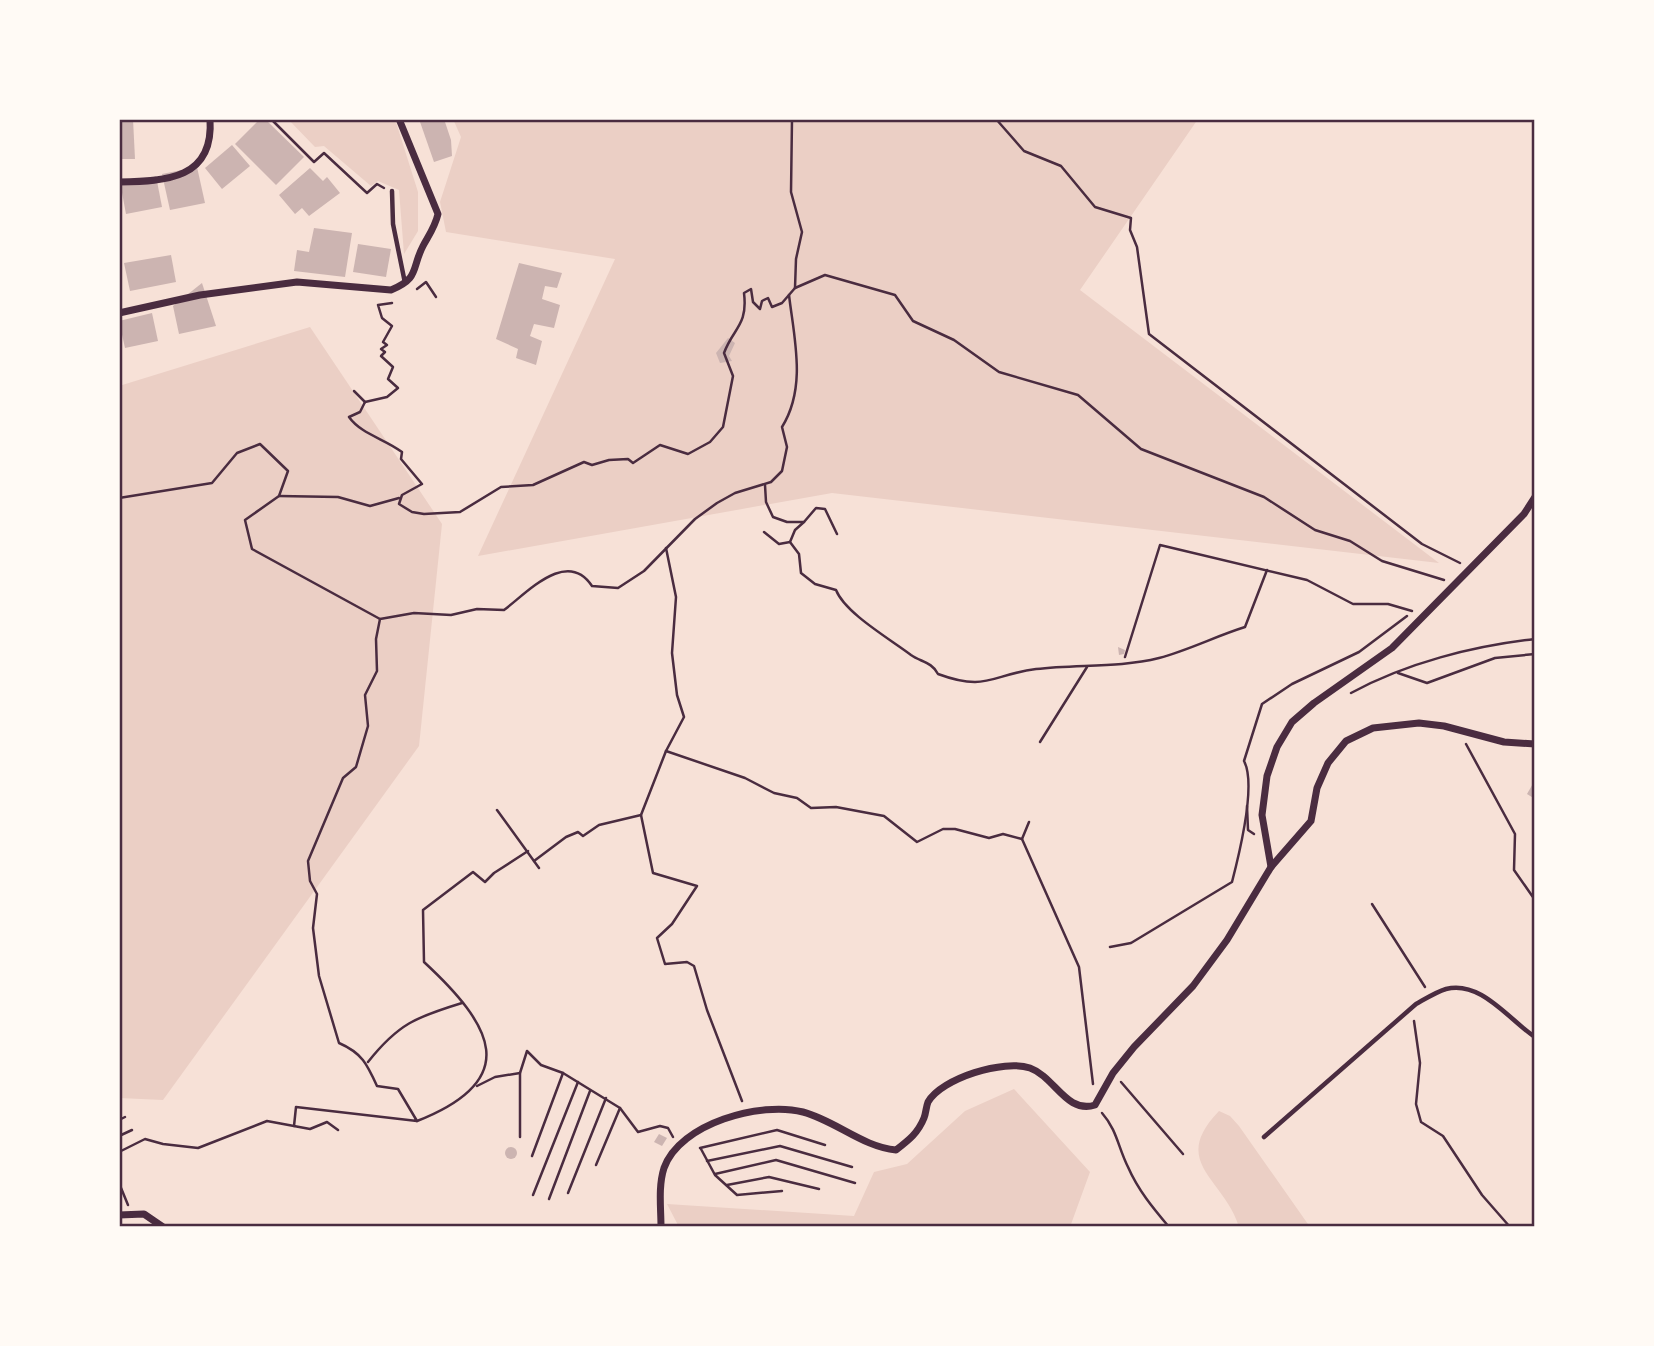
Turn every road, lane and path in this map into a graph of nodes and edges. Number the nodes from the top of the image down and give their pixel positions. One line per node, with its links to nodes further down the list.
1 (210, 119): 6 (street)
2 (271, 119): 7 (path)
3 (399, 119): 8 (street)
4 (792, 119): 9 (path)
5 (996, 119): 27 (path)
6 (119, 182)
7 (392, 191): 8 (lane)
8 (405, 284): 10 (street); 12 (path)
9 (795, 288): 11 (path); 28 (path)
10 (391, 290): 13 (street); 15 (path)
11 (789, 295): 16 (path); 20 (path)
12 (436, 297)
13 (119, 313)
14 (354, 391): 15 (path)
15 (365, 402): 20 (path)
16 (765, 485): 21 (path); 25 (path)
17 (279, 496): 19 (path); 20 (path); 29 (path)
18 (1535, 496): 27 (street)
19 (119, 498)
20 (399, 498)
21 (804, 522): 23 (path); 24 (path)
22 (764, 532): 24 (path)
23 (837, 534)
24 (790, 542): 34 (path)
25 (666, 548): 29 (path); 40 (path)
26 (1266, 570): 30 (path); 33 (path); 34 (path)
27 (1468, 570): 28 (street)
28 (1454, 583): 30 (street)
29 (380, 619): 55 (path)
30 (1423, 619): 47 (street)
31 (1535, 639): 35 (path)
32 (1535, 654): 35 (path)
33 (1125, 657)
34 (1087, 667): 38 (path)
35 (1398, 673): 36 (path)
36 (1343, 697)
37 (1459, 731): 39 (street); 47 (street); 49 (path)
38 (1040, 742)
39 (1535, 744)
40 (666, 751): 42 (path); 44 (path)
41 (497, 810): 45 (path)
42 (641, 815): 46 (path); 65 (path)
43 (1029, 822): 44 (path)
44 (1022, 839): 63 (path)
45 (528, 851): 46 (path); 51 (path)
46 (534, 861): 48 (path)
47 (1271, 867): 58 (street)
48 (539, 868)
49 (1535, 900)
50 (1372, 904): 52 (path)
51 (461, 1003): 55 (path); 60 (path)
52 (1416, 1004): 53 (lane); 54 (lane)
53 (1412, 1010): 76 (lane); 100 (path)
54 (1535, 1037)
55 (368, 1062): 68 (path)
56 (520, 1073): 57 (path); 60 (path); 75 (path)
57 (564, 1073): 59 (path); 82 (path)
58 (1113, 1073): 63 (street); 81 (path)
59 (578, 1082): 61 (path); 93 (path)
60 (476, 1087): 68 (path)
61 (590, 1091): 62 (path); 94 (path)
62 (606, 1098): 64 (path); 92 (path)
63 (1095, 1105): 65 (street)
64 (620, 1108): 78 (path); 84 (path)
65 (747, 1114): 73 (street)
66 (125, 1117): 67 (path)
67 (119, 1120)
68 (416, 1121): 70 (path)
69 (1109, 1121): 99 (path)
70 (294, 1126): 72 (path); 80 (path)
71 (132, 1129): 74 (path)
72 (338, 1130)
73 (692, 1133): 78 (street); 79 (path)
74 (119, 1136)
75 (520, 1137)
76 (1264, 1137)
77 (825, 1144): 79 (path)
78 (678, 1146): 98 (street)
79 (700, 1148): 83 (path)
80 (119, 1152)
81 (1183, 1154)
82 (533, 1156)
83 (707, 1161): 85 (path); 86 (path)
84 (596, 1165)
85 (852, 1167)
86 (715, 1174): 88 (path); 89 (path)
87 (119, 1182): 96 (path)
88 (855, 1183)
89 (727, 1185): 90 (path); 91 (path)
90 (819, 1189)
91 (782, 1191)
92 (568, 1193)
93 (533, 1195)
94 (549, 1199)
95 (119, 1215): 96 (street)
96 (131, 1215): 97 (street)
97 (163, 1227)
98 (661, 1227)
99 (1169, 1227)
100 (1510, 1227)

